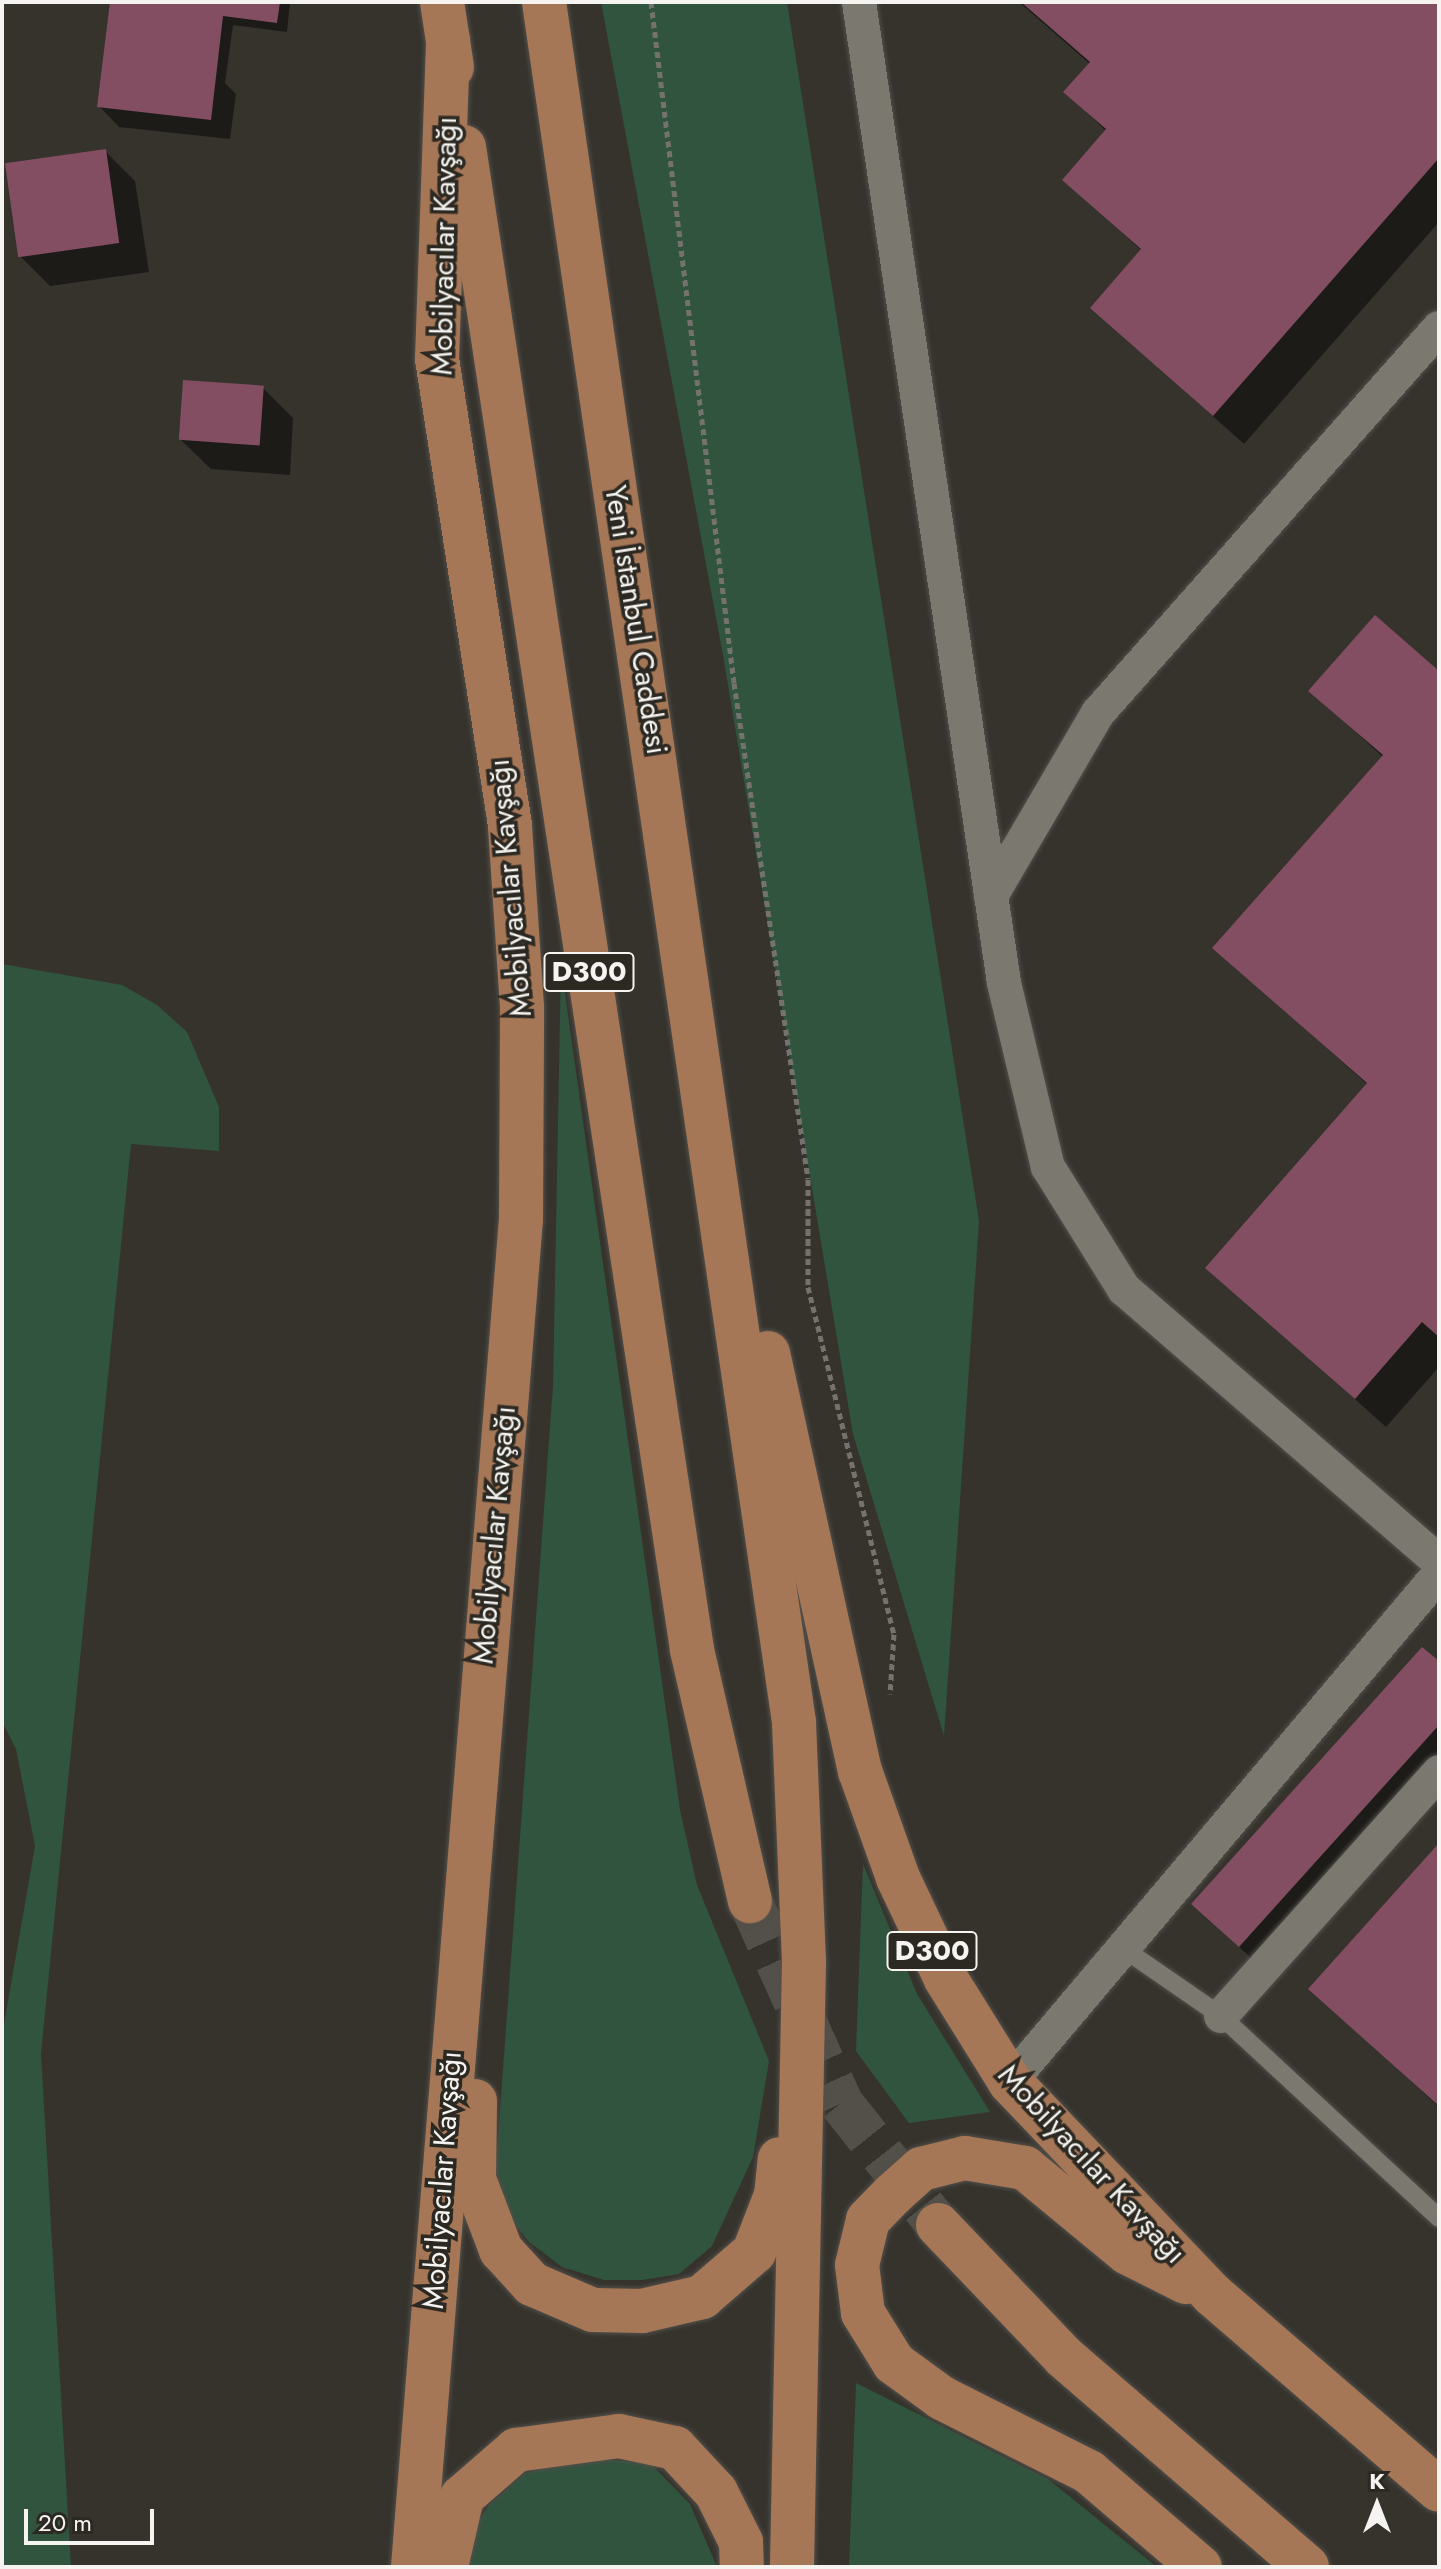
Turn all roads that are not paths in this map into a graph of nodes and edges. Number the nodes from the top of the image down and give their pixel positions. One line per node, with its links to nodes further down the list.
1 (544, 2): 6 (highway, Yeni İstanbul Caddesi / D300)
2 (859, 2): 5 (street)
3 (445, 21): 10 (highway, Mobilyacılar Kavşağı); 11 (highway, Mobilyacılar Kavşağı / D300)
4 (1439, 328): 5 (street)
5 (991, 896): 7 (street)
6 (728, 1237): 13 (highway); 15 (highway, Mobilyacılar Kavşağı / D300)
7 (1439, 1562)
8 (1439, 1574): 12 (street)
9 (1439, 1772): 14 (street)
10 (465, 1879): 13 (highway); 20 (highway, Mobilyacılar Kavşağı)
11 (750, 1901)
12 (1124, 1949): 14 (lane); 15 (street)
13 (804, 1962): 23 (highway)
14 (1221, 2016): 16 (lane)
15 (1010, 2082): 18 (highway, Mobilyacılar Kavşağı / D300)
16 (1439, 2218)
17 (938, 2225): 25 (highway)
18 (1213, 2295): 19 (highway, Mobilyacılar Kavşağı / D300); 24 (highway)
19 (1439, 2490)
20 (413, 2567)
21 (446, 2567): 22 (highway)
22 (742, 2567)
23 (792, 2567)
24 (1200, 2567)
25 (1307, 2567)

